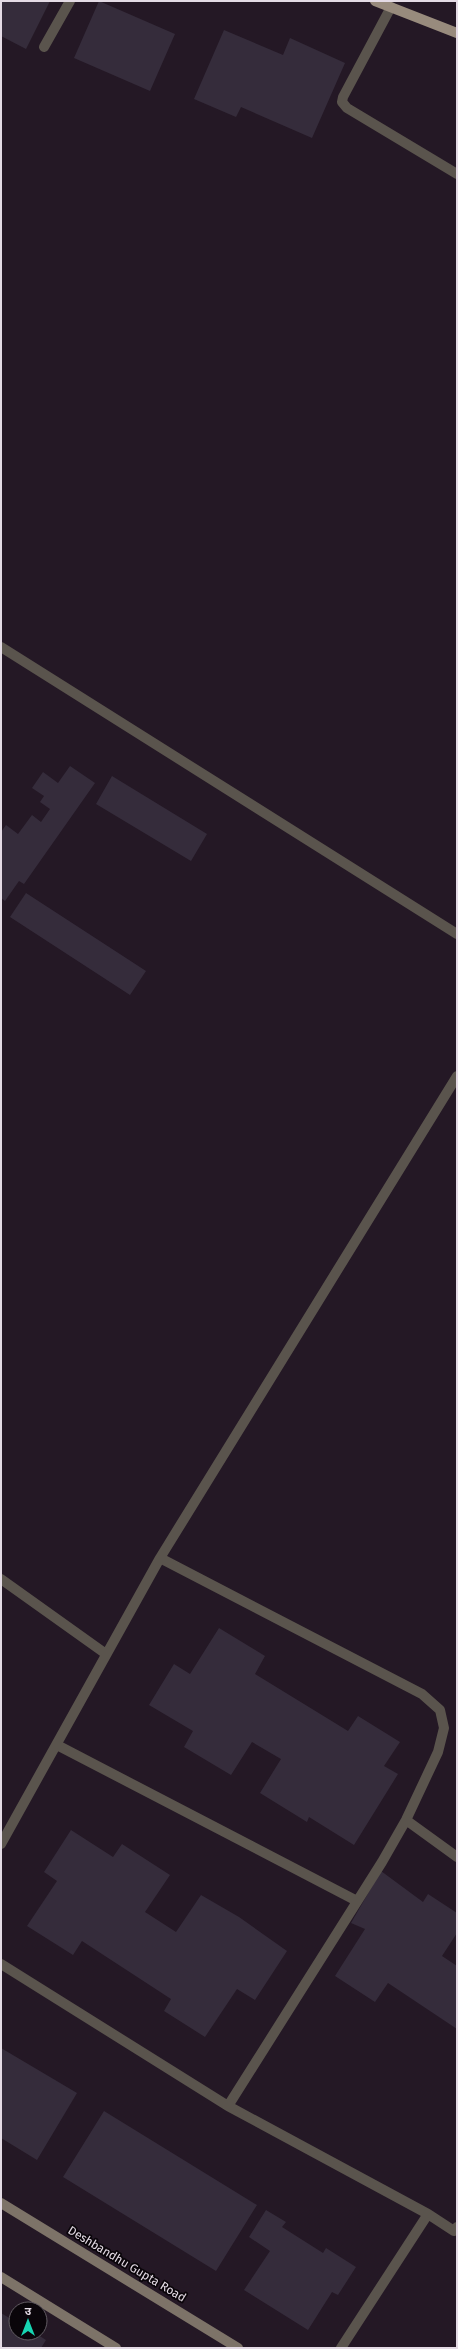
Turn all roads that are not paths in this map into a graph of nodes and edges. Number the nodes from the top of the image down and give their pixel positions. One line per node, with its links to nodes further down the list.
1 (70, 1): 5 (street)
2 (375, 1): 3 (main road)
3 (391, 7): 4 (main road); 6 (street)
4 (457, 32)
5 (44, 46)
6 (457, 174)
7 (1, 647): 8 (street)
8 (457, 934)
9 (457, 1076): 10 (street)
10 (160, 1558): 12 (street); 14 (street)
11 (1, 1579): 12 (street)
12 (106, 1654): 13 (street)
13 (57, 1745): 15 (street); 17 (street)
14 (406, 1820): 16 (street); 17 (street)
15 (1, 1844)
16 (457, 1857)
17 (357, 1900): 19 (street)
18 (1, 1964): 19 (street)
19 (228, 2106): 21 (street)
20 (1, 2203): 25 (street, Deshbandhu Gupta Road)
21 (428, 2214): 22 (street); 26 (street)
22 (456, 2230)
23 (1, 2277): 24 (street)
24 (116, 2348)
25 (238, 2348)
26 (341, 2348)

